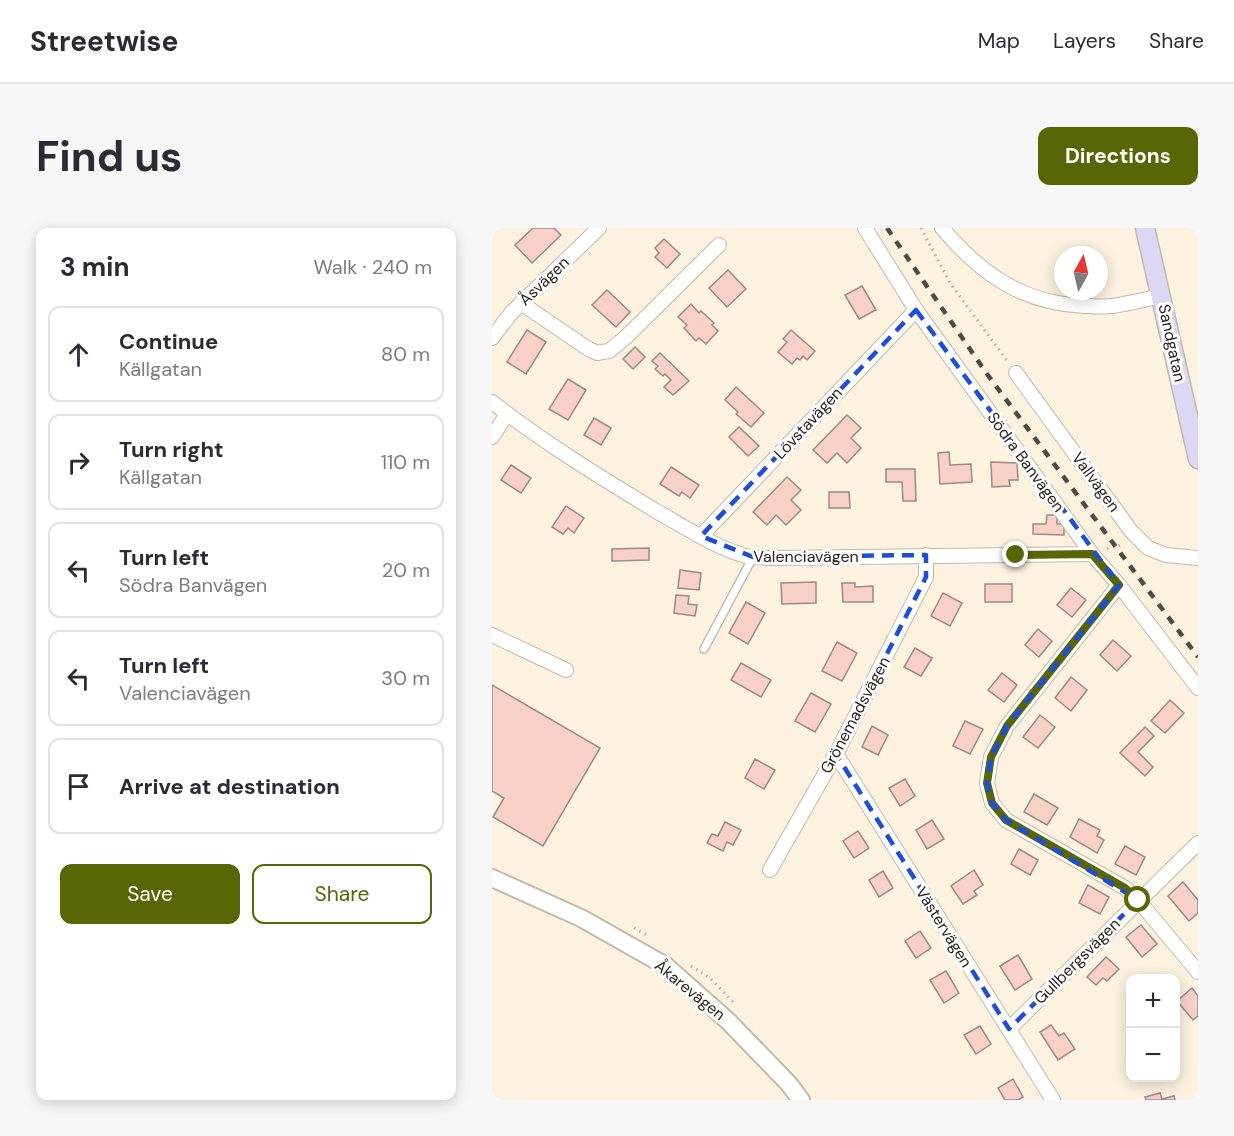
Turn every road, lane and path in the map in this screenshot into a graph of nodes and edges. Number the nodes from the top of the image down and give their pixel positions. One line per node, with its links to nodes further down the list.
1 (599, 228): 8 (street, Åsvägen)
2 (865, 228): 9 (street, Södra Banvägen)
3 (921, 228): 11 (path)
4 (942, 228): 7 (street)
5 (1145, 228): 7 (main road, Sandgatan)
6 (719, 245): 8 (street)
7 (1162, 296): 15 (main road, Sandgatan)
8 (521, 303): 10 (street, Åsvägen)
9 (916, 310): 16 (street, Lövstavägen); 18 (street, Södra Banvägen)
10 (492, 338)
11 (1016, 373): 17 (street, Vallvägen)
12 (492, 402): 13 (street, Valenciavägen)
13 (507, 414): 14 (street); 16 (street, Valenciavägen)
14 (492, 437)
15 (1198, 459)
16 (701, 536): 20 (street, Valenciavägen)
17 (1140, 540): 18 (path); 21 (street, Vallvägen)
18 (1092, 554): 19 (street, Valenciavägen); 22 (street, Södra Banvägen)
19 (926, 555): 20 (street, Valenciavägen); 27 (street, Grönemadsvägen)
20 (753, 557): 24 (lane)
21 (1198, 558)
22 (1119, 585): 26 (street, Södra Banvägen); 31 (street)
23 (492, 635): 25 (street)
24 (704, 649)
25 (566, 670)
26 (1198, 688)
27 (836, 754): 29 (street, Grönemadsvägen); 33 (street, Västervägen)
28 (1198, 843): 31 (street, Gullbergsvägen)
29 (770, 870)
30 (492, 879): 34 (street, Åkarevägen)
31 (1138, 900): 32 (street); 33 (street, Gullbergsvägen)
32 (1198, 972)
33 (1009, 1029): 35 (street, Västervägen)
34 (801, 1100)
35 (1053, 1100)

